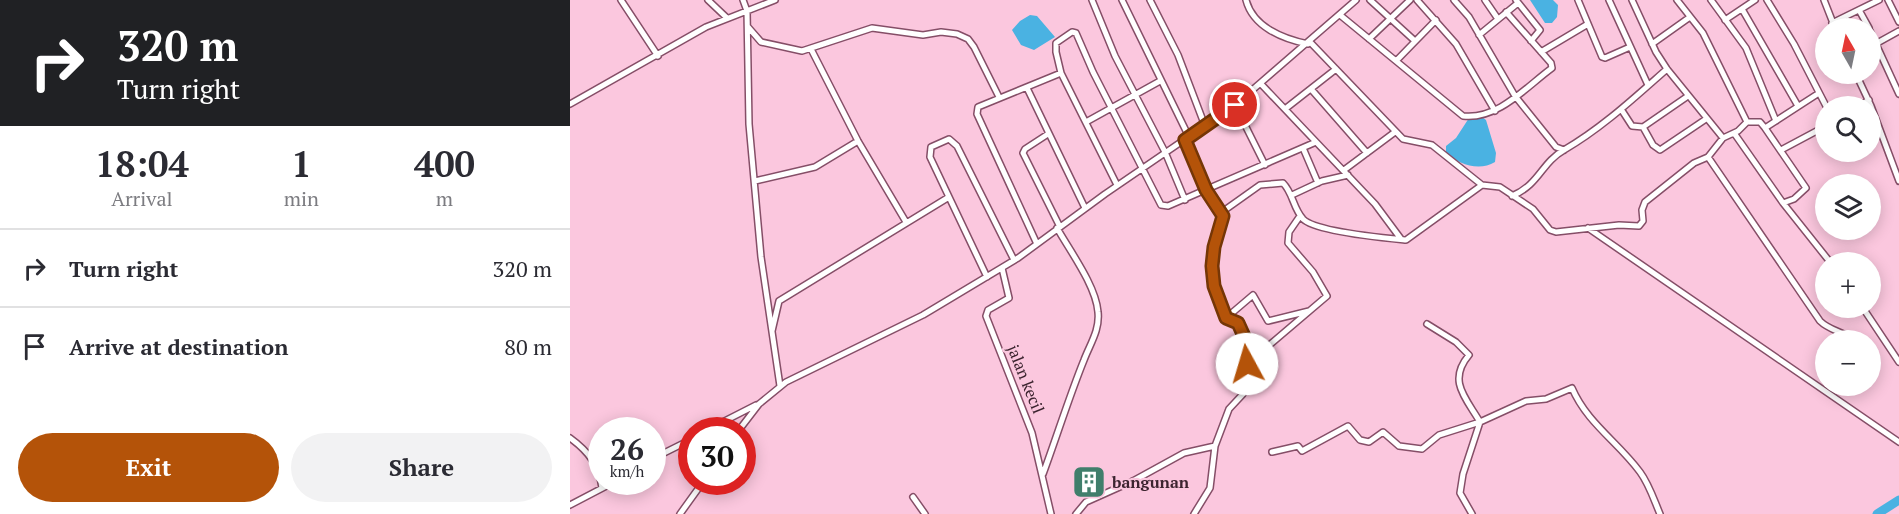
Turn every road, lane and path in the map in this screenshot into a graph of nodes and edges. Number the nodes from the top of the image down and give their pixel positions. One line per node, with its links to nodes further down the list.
1 (621, 0): 59 (street)
2 (708, 0): 36 (street)
3 (742, 0): 31 (street)
4 (775, 0): 31 (street)
5 (1092, 0): 70 (street)
6 (1122, 0): 64 (street)
7 (1150, 0): 87 (street)
8 (1253, 0): 28 (street)
9 (1343, 0): 29 (street)
10 (1356, 0): 29 (street)
11 (1370, 0): 37 (street)
12 (1410, 0): 37 (street)
13 (1417, 0): 42 (street)
14 (1454, 0): 48 (street)
15 (1485, 0): 41 (street)
16 (1578, 0): 45 (street)
17 (1609, 0): 55 (street)
18 (1632, 0): 54 (street)
19 (1677, 0): 35 (street)
20 (1712, 0): 43 (street)
21 (1740, 0): 30 (street)
22 (1755, 0): 30 (street)
23 (1767, 0): 69 (street)
24 (1824, 0): 38 (street)
25 (1879, 0): 32 (street)
26 (1888, 0): 44 (street)
27 (1517, 1): 33 (street); 50 (street)
28 (1247, 2): 53 (street)
29 (1348, 8): 34 (street)
30 (1743, 8): 43 (street); 78 (street)
31 (747, 10): 36 (street); 46 (street)
32 (1859, 10): 39 (street); 40 (street)
33 (1506, 12): 41 (street); 50 (street)
34 (1340, 15): 49 (street); 53 (street)
35 (1690, 17): 54 (street); 86 (street)
36 (727, 18): 59 (street)
37 (1391, 18): 49 (street); 51 (street)
38 (1831, 18)
39 (1846, 18)
40 (1863, 18)
41 (1498, 19): 48 (street)
42 (1436, 20): 51 (street); 82 (street)
43 (1725, 20): 84 (street)
44 (1899, 22)
45 (1588, 24): 55 (street); 57 (street)
46 (748, 27): 56 (street); 108 (street)
47 (1899, 31): 52 (street)
48 (1479, 35): 72 (street)
49 (1369, 39): 60 (street)
50 (1531, 40): 57 (street)
51 (1415, 41): 60 (street)
52 (1881, 41)
53 (1309, 43): 61 (street); 65 (street)
54 (1652, 44): 62 (street)
55 (1630, 47): 66 (street)
56 (811, 50): 75 (street); 97 (street)
57 (1541, 52): 72 (street)
58 (1881, 52): 71 (street)
59 (658, 56): 76 (street)
60 (1396, 61): 82 (street)
61 (1336, 69): 68 (street); 90 (street)
62 (1667, 69): 66 (street); 73 (street)
63 (1061, 73): 67 (street); 79 (street); 85 (street)
64 (1160, 81): 70 (street); 95 (street)
65 (1261, 84): 77 (street); 80 (street)
66 (1648, 85): 81 (street)
67 (1027, 88): 75 (street); 94 (street)
68 (1311, 88): 80 (street); 103 (street)
69 (1819, 93): 74 (street); 78 (street)
70 (1134, 94): 79 (street); 102 (street)
71 (1899, 94)
72 (1515, 96): 82 (street); 100 (street)
73 (1688, 96): 83 (street); 88 (street)
74 (1821, 96)
75 (999, 97): 126 (street)
76 (570, 104)
77 (1235, 105): 87 (street); 105 (street)
78 (1798, 106): 84 (street)
79 (1111, 107): 85 (street); 106 (street)
80 (1285, 109): 98 (street)
81 (1621, 109): 88 (street); 100 (street)
82 (1495, 111)
83 (1706, 119): 88 (street); 96 (street)
84 (1776, 121): 89 (street)
85 (1086, 122): 111 (street)
86 (1747, 122): 89 (street); 92 (street)
87 (1205, 126): 95 (street)
88 (1643, 127)
89 (1765, 128): 101 (street)
90 (1395, 132): 103 (street); 112 (street)
91 (1815, 132): 101 (street)
92 (1734, 133): 96 (street); 118 (street)
93 (1881, 133): 109 (street)
94 (1048, 134): 119 (street); 123 (street)
95 (1187, 138): 102 (street); 113 (street)
96 (1723, 138): 104 (street)
97 (858, 141): 108 (street); 122 (street)
98 (1316, 142): 99 (street); 107 (street)
99 (1303, 148): 105 (street); 110 (street)
100 (1564, 150): 115 (street)
101 (1780, 150): 118 (street)
102 (1166, 152): 106 (street); 117 (street)
103 (1367, 153): 107 (street)
104 (1708, 157): 124 (street); 135 (street)
105 (1265, 165): 113 (street)
106 (1142, 168): 111 (street); 117 (street)
107 (1346, 173): 110 (street); 125 (street)
108 (754, 181): 136 (street)
109 (1899, 182)
110 (1318, 183): 114 (street)
111 (1117, 185): 119 (street)
112 (1482, 185): 115 (street); 125 (street)
113 (1207, 190): 117 (street); 120 (street)
114 (1292, 195): 120 (street); 121 (street)
115 (1512, 196): 124 (street)
116 (949, 197): 122 (street); 128 (street); 130 (street)
117 (1185, 200)
118 (1783, 203): 127 (street)
119 (1085, 208): 123 (street)
120 (1222, 212): 132 (street)
121 (1300, 216): 125 (street); 131 (street)
122 (906, 222): 136 (street)
123 (1059, 228): 126 (street); 149 (street)
124 (1588, 228): 145 (street)
125 (1401, 240)
126 (1037, 244): 128 (street)
127 (1822, 252)
128 (1014, 260): 129 (street)
129 (1002, 268): 130 (street); 149 (street, jalan kecil)
130 (987, 278): 139 (street)
131 (1311, 310): 132 (street); 138 (street)
132 (1226, 318): 138 (street)
133 (1870, 318): 137 (street)
134 (1427, 324): 143 (street)
135 (1831, 330)
136 (771, 336): 139 (street)
137 (1899, 362)
138 (1247, 364): 146 (street)
139 (780, 386): 140 (street)
140 (759, 404): 141 (street); 142 (street)
141 (733, 417)
142 (750, 417)
143 (1480, 422): 147 (street); 159 (street); 160 (street)
144 (570, 438): 148 (street)
145 (1899, 442)
146 (1215, 446): 157 (street); 158 (street)
147 (1272, 452)
148 (588, 454)
149 (1043, 475): 156 (street, jalan kecil)
150 (589, 495): 153 (street)
151 (694, 495): 154 (street)
152 (913, 497): 155 (street)
153 (570, 505)
154 (680, 514)
155 (925, 514)
156 (1051, 514)
157 (1076, 514)
158 (1194, 514)
159 (1472, 514)
160 (1660, 514)

